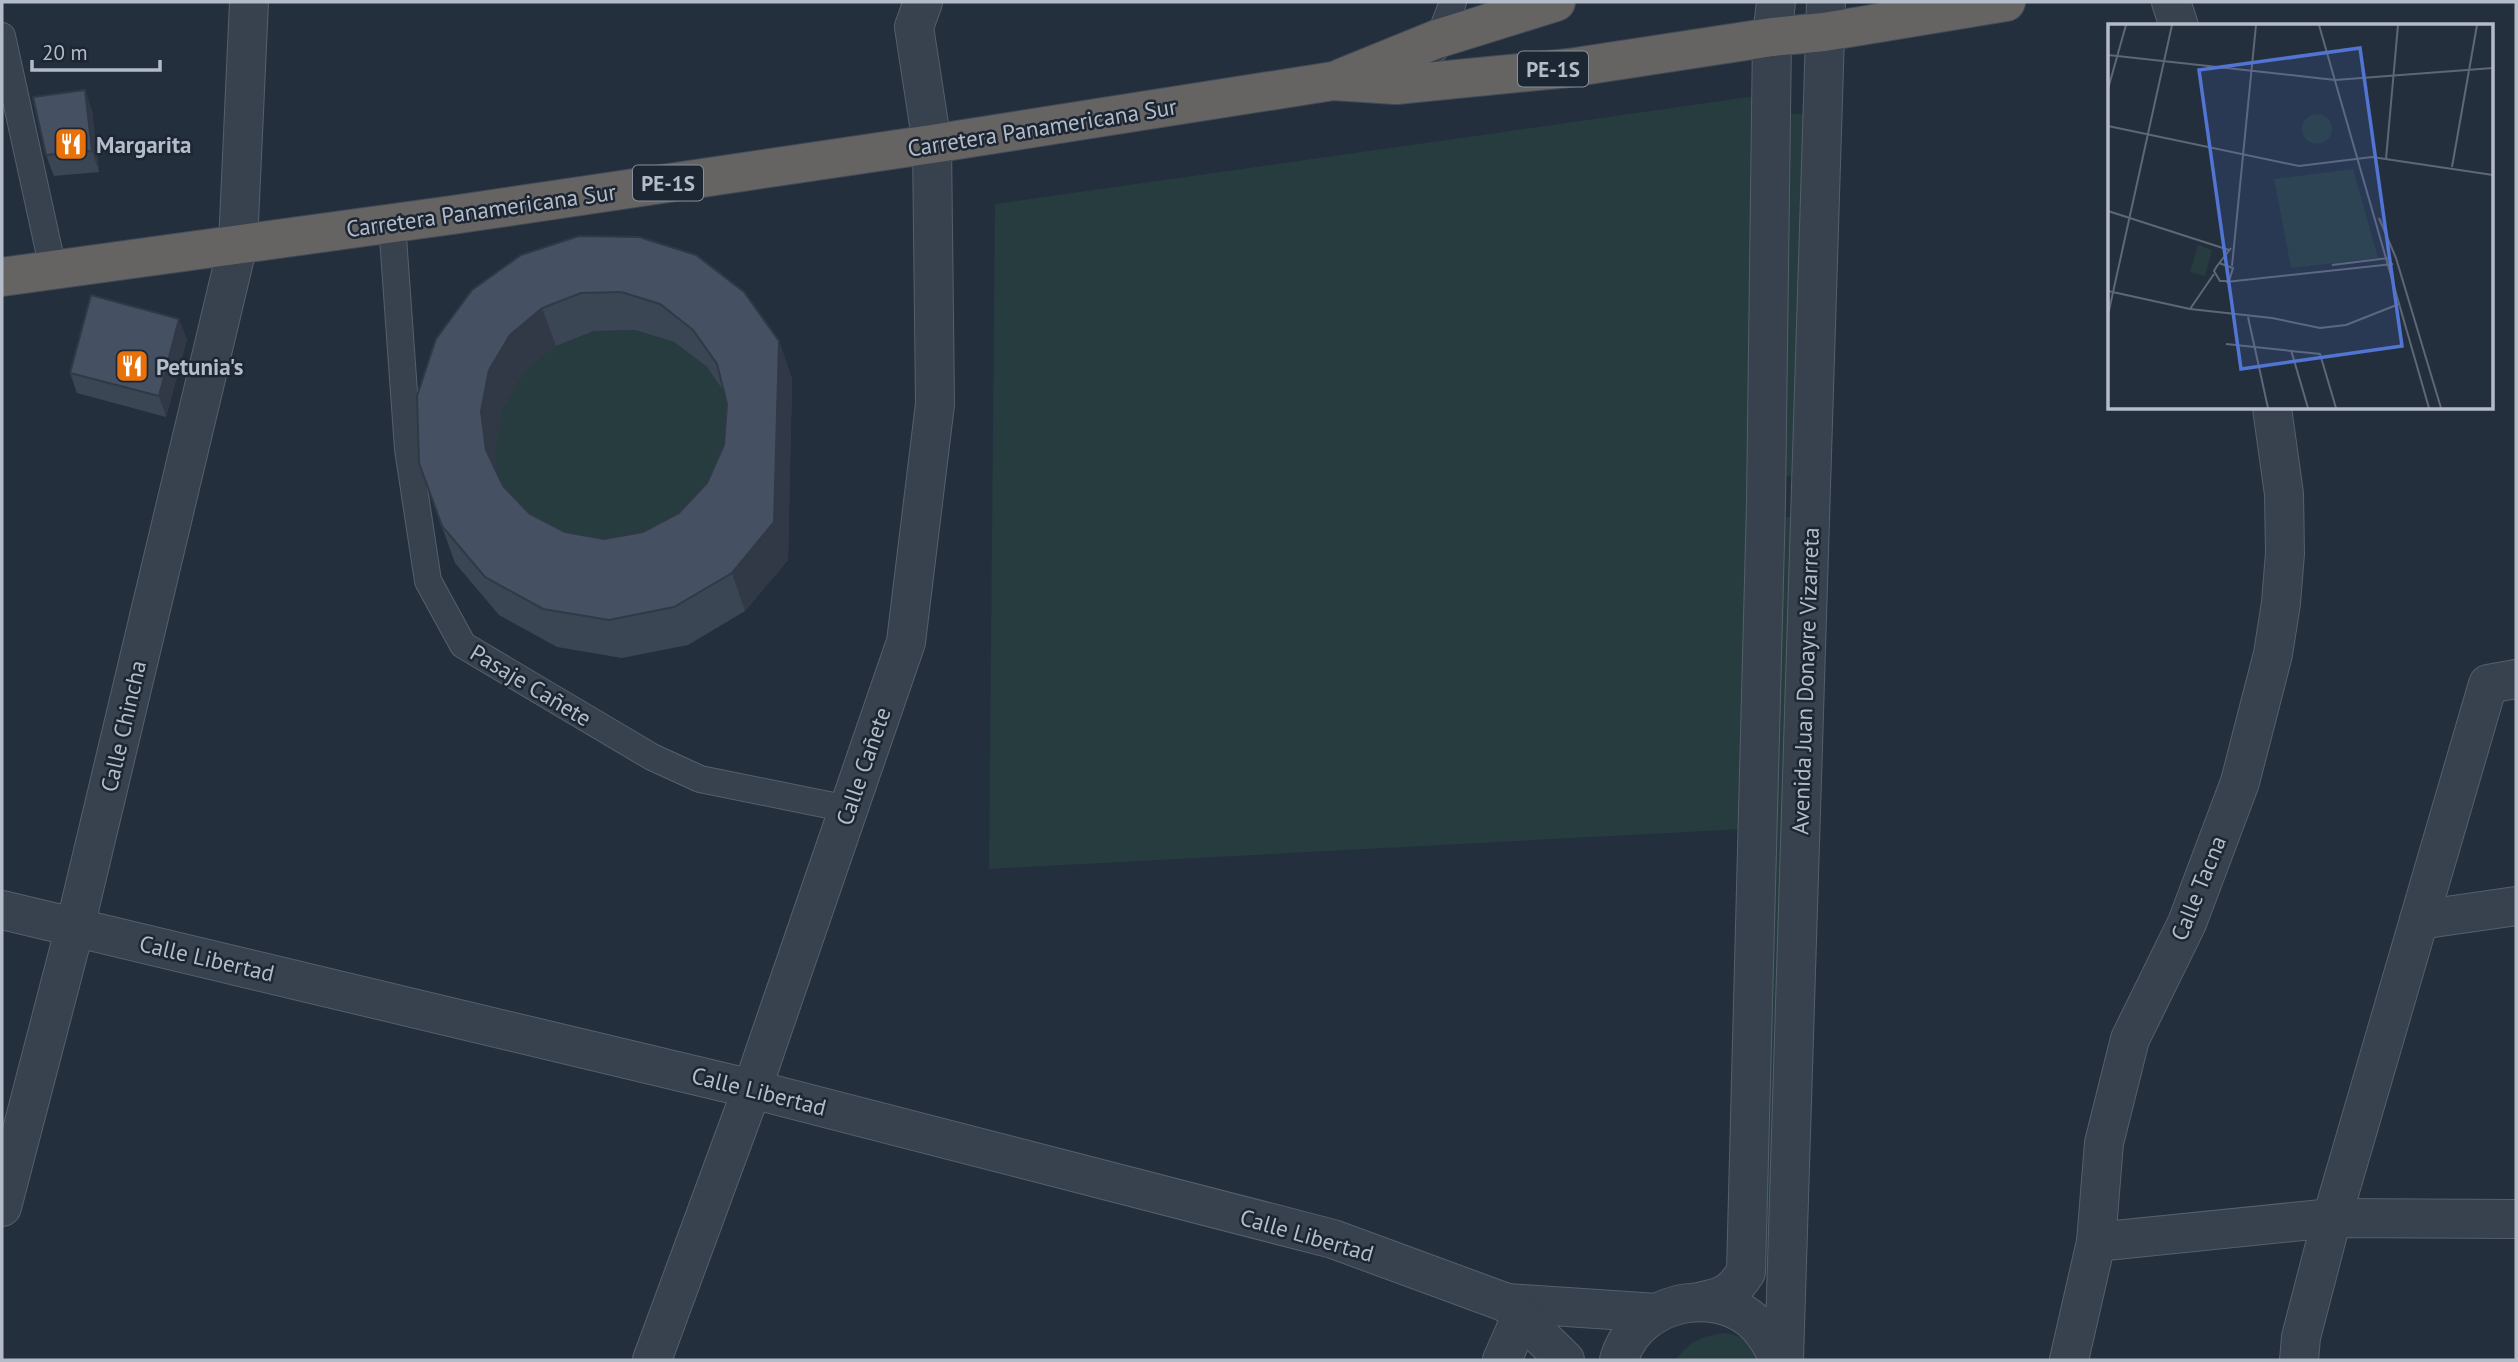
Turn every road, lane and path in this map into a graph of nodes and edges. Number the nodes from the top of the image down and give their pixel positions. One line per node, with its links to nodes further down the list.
1 (249, 2): 16 (street, Calle Chincha)
2 (923, 2): 14 (street, Calle Cañete)
3 (1453, 2): 11 (lane)
4 (1556, 2): 11 (highway, Carretera Panamericana Sur / PE-1S)
5 (2006, 2): 7 (highway, Carretera Panamericana Sur / PE-1S)
6 (2171, 2): 9 (street)
7 (1825, 17): 8 (highway, Carretera Panamericana Sur / PE-1S); 21 (street, Avenida Juan Donayre Vizarreta)
8 (1774, 19): 13 (highway, Carretera Panamericana Sur / PE-1S); 20 (street, Avenida Juan Donayre Vizarreta)
9 (2178, 24)
10 (2, 36): 17 (lane)
11 (1437, 39): 12 (highway, Carretera Panamericana Sur / PE-1S); 13 (lane)
12 (1333, 81): 13 (highway, Carretera Panamericana Sur / PE-1S); 14 (highway, Carretera Panamericana Sur / PE-1S)
13 (1427, 83)
14 (932, 144): 15 (highway, Carretera Panamericana Sur / PE-1S); 23 (street, Calle Cañete)
15 (392, 223): 16 (highway, Carretera Panamericana Sur / PE-1S); 23 (lane, Pasaje Cañete)
16 (238, 244): 17 (highway, Carretera Panamericana Sur / PE-1S); 27 (street, Calle Chincha)
17 (54, 269): 18 (highway, Carretera Panamericana Sur / PE-1S)
18 (2, 276)
19 (2272, 410): 32 (street, Calle Tacna)
20 (1766, 503): 21 (street); 33 (street, Avenida Juan Donayre Vizarreta)
21 (1811, 508): 41 (street, Avenida Juan Donayre Vizarreta)
22 (2516, 679): 26 (street)
23 (848, 809): 28 (street, Calle Cañete)
24 (2516, 906): 26 (street)
25 (2, 910): 27 (street, Calle Libertad)
26 (2419, 920): 30 (street)
27 (75, 927): 28 (street, Calle Libertad); 29 (street, Calle Chincha)
28 (752, 1088): 34 (street, Calle Libertad); 36 (street, Calle Cañete)
29 (2, 1207)
30 (2332, 1218): 31 (street); 32 (street); 43 (street)
31 (2516, 1219)
32 (2096, 1242): 42 (street, Calle Tacna)
33 (1703, 1301): 35 (street); 40 (street)
34 (1514, 1310): 35 (street); 37 (street); 38 (street)
35 (1657, 1312): 39 (street)
36 (652, 1360)
37 (1502, 1360)
38 (1565, 1360)
39 (1619, 1360)
40 (1778, 1360)
41 (1784, 1360)
42 (2069, 1360)
43 (2299, 1360)

